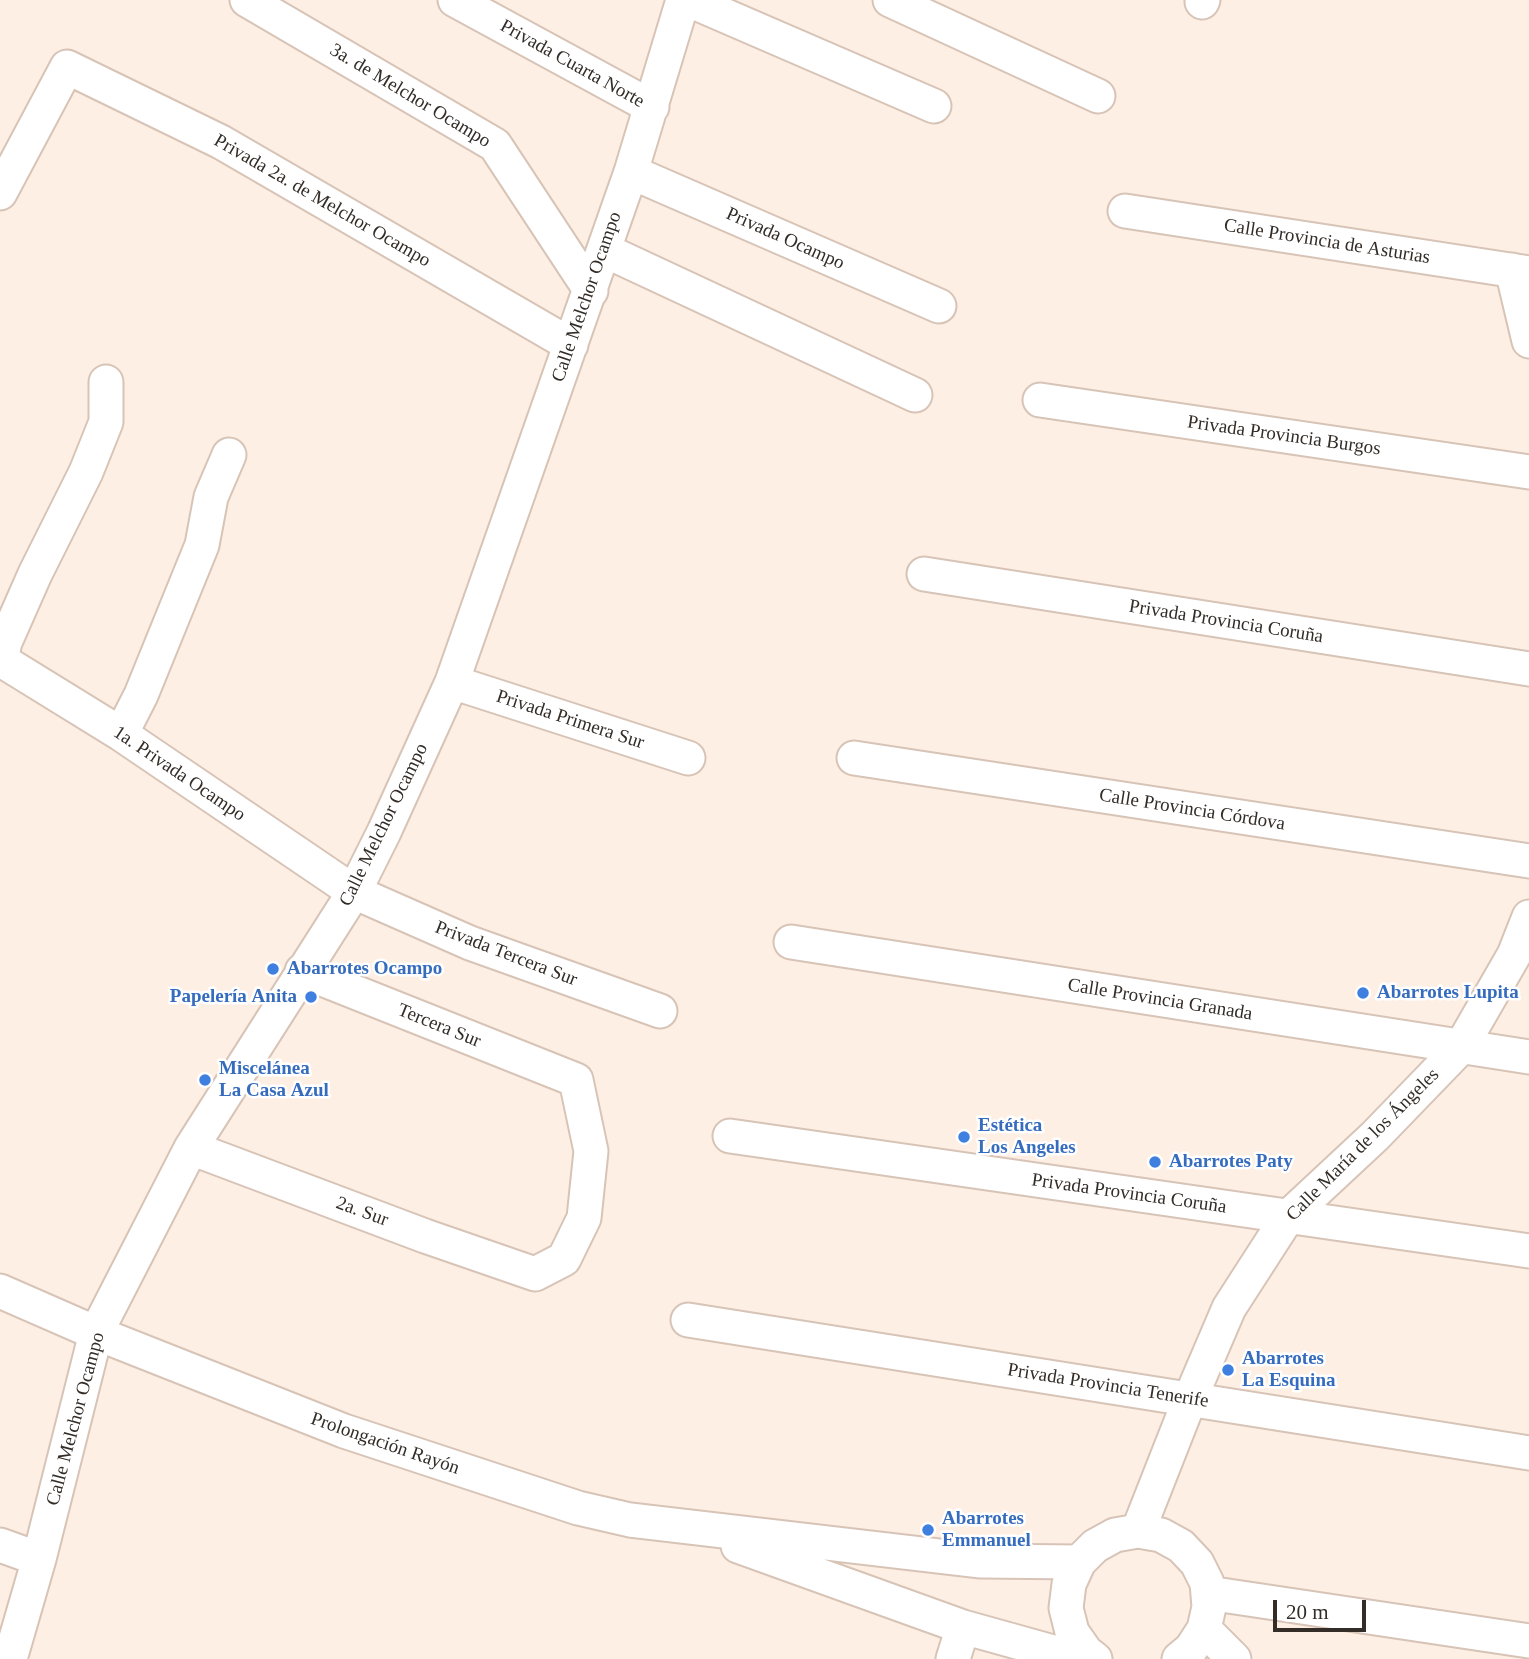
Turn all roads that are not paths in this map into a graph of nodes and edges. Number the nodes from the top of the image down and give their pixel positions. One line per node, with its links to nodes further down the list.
1 (247, 0): 14 (street, 3a. de Melchor Ocampo)
2 (455, 0): 8 (street, Privada Cuarta Norte)
3 (683, 0): 8 (street, Calle Melchor Ocampo)
4 (689, 0): 7 (street)
5 (890, 0): 6 (street)
6 (1098, 96)
7 (934, 106)
8 (652, 107): 9 (street, Calle Melchor Ocampo)
9 (631, 172): 12 (street, Calle Melchor Ocampo); 15 (street, Privada Ocampo)
10 (0, 193): 17 (street, Privada 2a. de Melchor Ocampo)
11 (1125, 211): 13 (street, Calle Provincia de Asturias)
12 (604, 250): 14 (street, Calle Melchor Ocampo); 19 (street)
13 (1520, 272): 16 (street)
14 (591, 291): 17 (street, Calle Melchor Ocampo)
15 (939, 306)
16 (1529, 341)
17 (571, 345): 26 (street, Calle Melchor Ocampo)
18 (106, 382): 24 (street)
19 (915, 395)
20 (1040, 400): 22 (street, Privada Provincia Burgos)
21 (229, 455): 27 (street)
22 (1529, 472)
23 (923, 574): 25 (street, Privada Provincia Coruña)
24 (1, 660): 27 (street, 1a. Privada Ocampo)
25 (1529, 669)
26 (452, 682): 28 (street, Privada Primera Sur); 31 (street, Calle Melchor Ocampo)
27 (121, 734): 31 (street, 1a. Privada Ocampo)
28 (688, 758)
29 (854, 758): 30 (street, Calle Provincia Córdova)
30 (1529, 861)
31 (354, 892): 34 (street, Calle Melchor Ocampo); 35 (street, Privada Tercera Sur)
32 (1529, 917): 36 (street, Calle María de los Ángeles)
33 (791, 942): 36 (street, Calle Provincia Granada)
34 (302, 971): 39 (street, Calle Melchor Ocampo); 42 (street, Tercera Sur)
35 (660, 1011)
36 (1461, 1046): 37 (street, Calle Provincia Granada); 40 (street, Calle María de los Ángeles)
37 (1529, 1057)
38 (730, 1136): 40 (street, Privada Provincia Coruña)
39 (191, 1148): 42 (street, 2a. Sur); 45 (street, Calle Melchor Ocampo)
40 (1287, 1218): 41 (street, Privada Provincia Coruña); 46 (street, Calle María de los Ángeles)
41 (1529, 1251)
42 (535, 1273)
43 (0, 1291): 45 (street, Prolongación Rayón)
44 (688, 1320): 46 (street, Privada Provincia Tenerife)
45 (96, 1333): 48 (street, Prolongación Rayón); 51 (street, Calle Melchor Ocampo)
46 (1190, 1399): 47 (street, Privada Provincia Tenerife); 49 (street, Calle María de los Ángeles)
47 (1529, 1453)
48 (683, 1527): 52 (street, Prolongación Rayón); 54 (street, Prolongación Rayón)
49 (1138, 1531): 52 (street); 53 (street)
50 (0, 1545): 51 (street)
51 (39, 1559): 57 (street, Calle Melchor Ocampo)
52 (1079, 1562): 60 (street)
53 (1208, 1594): 55 (street); 56 (street)
54 (963, 1627): 58 (street); 59 (street, Prolongación Rayón)
55 (1204, 1629): 61 (street); 62 (street)
56 (1529, 1641)
57 (10, 1659)
58 (953, 1659)
59 (1078, 1659)
60 (1095, 1659)
61 (1180, 1659)
62 (1234, 1659)

